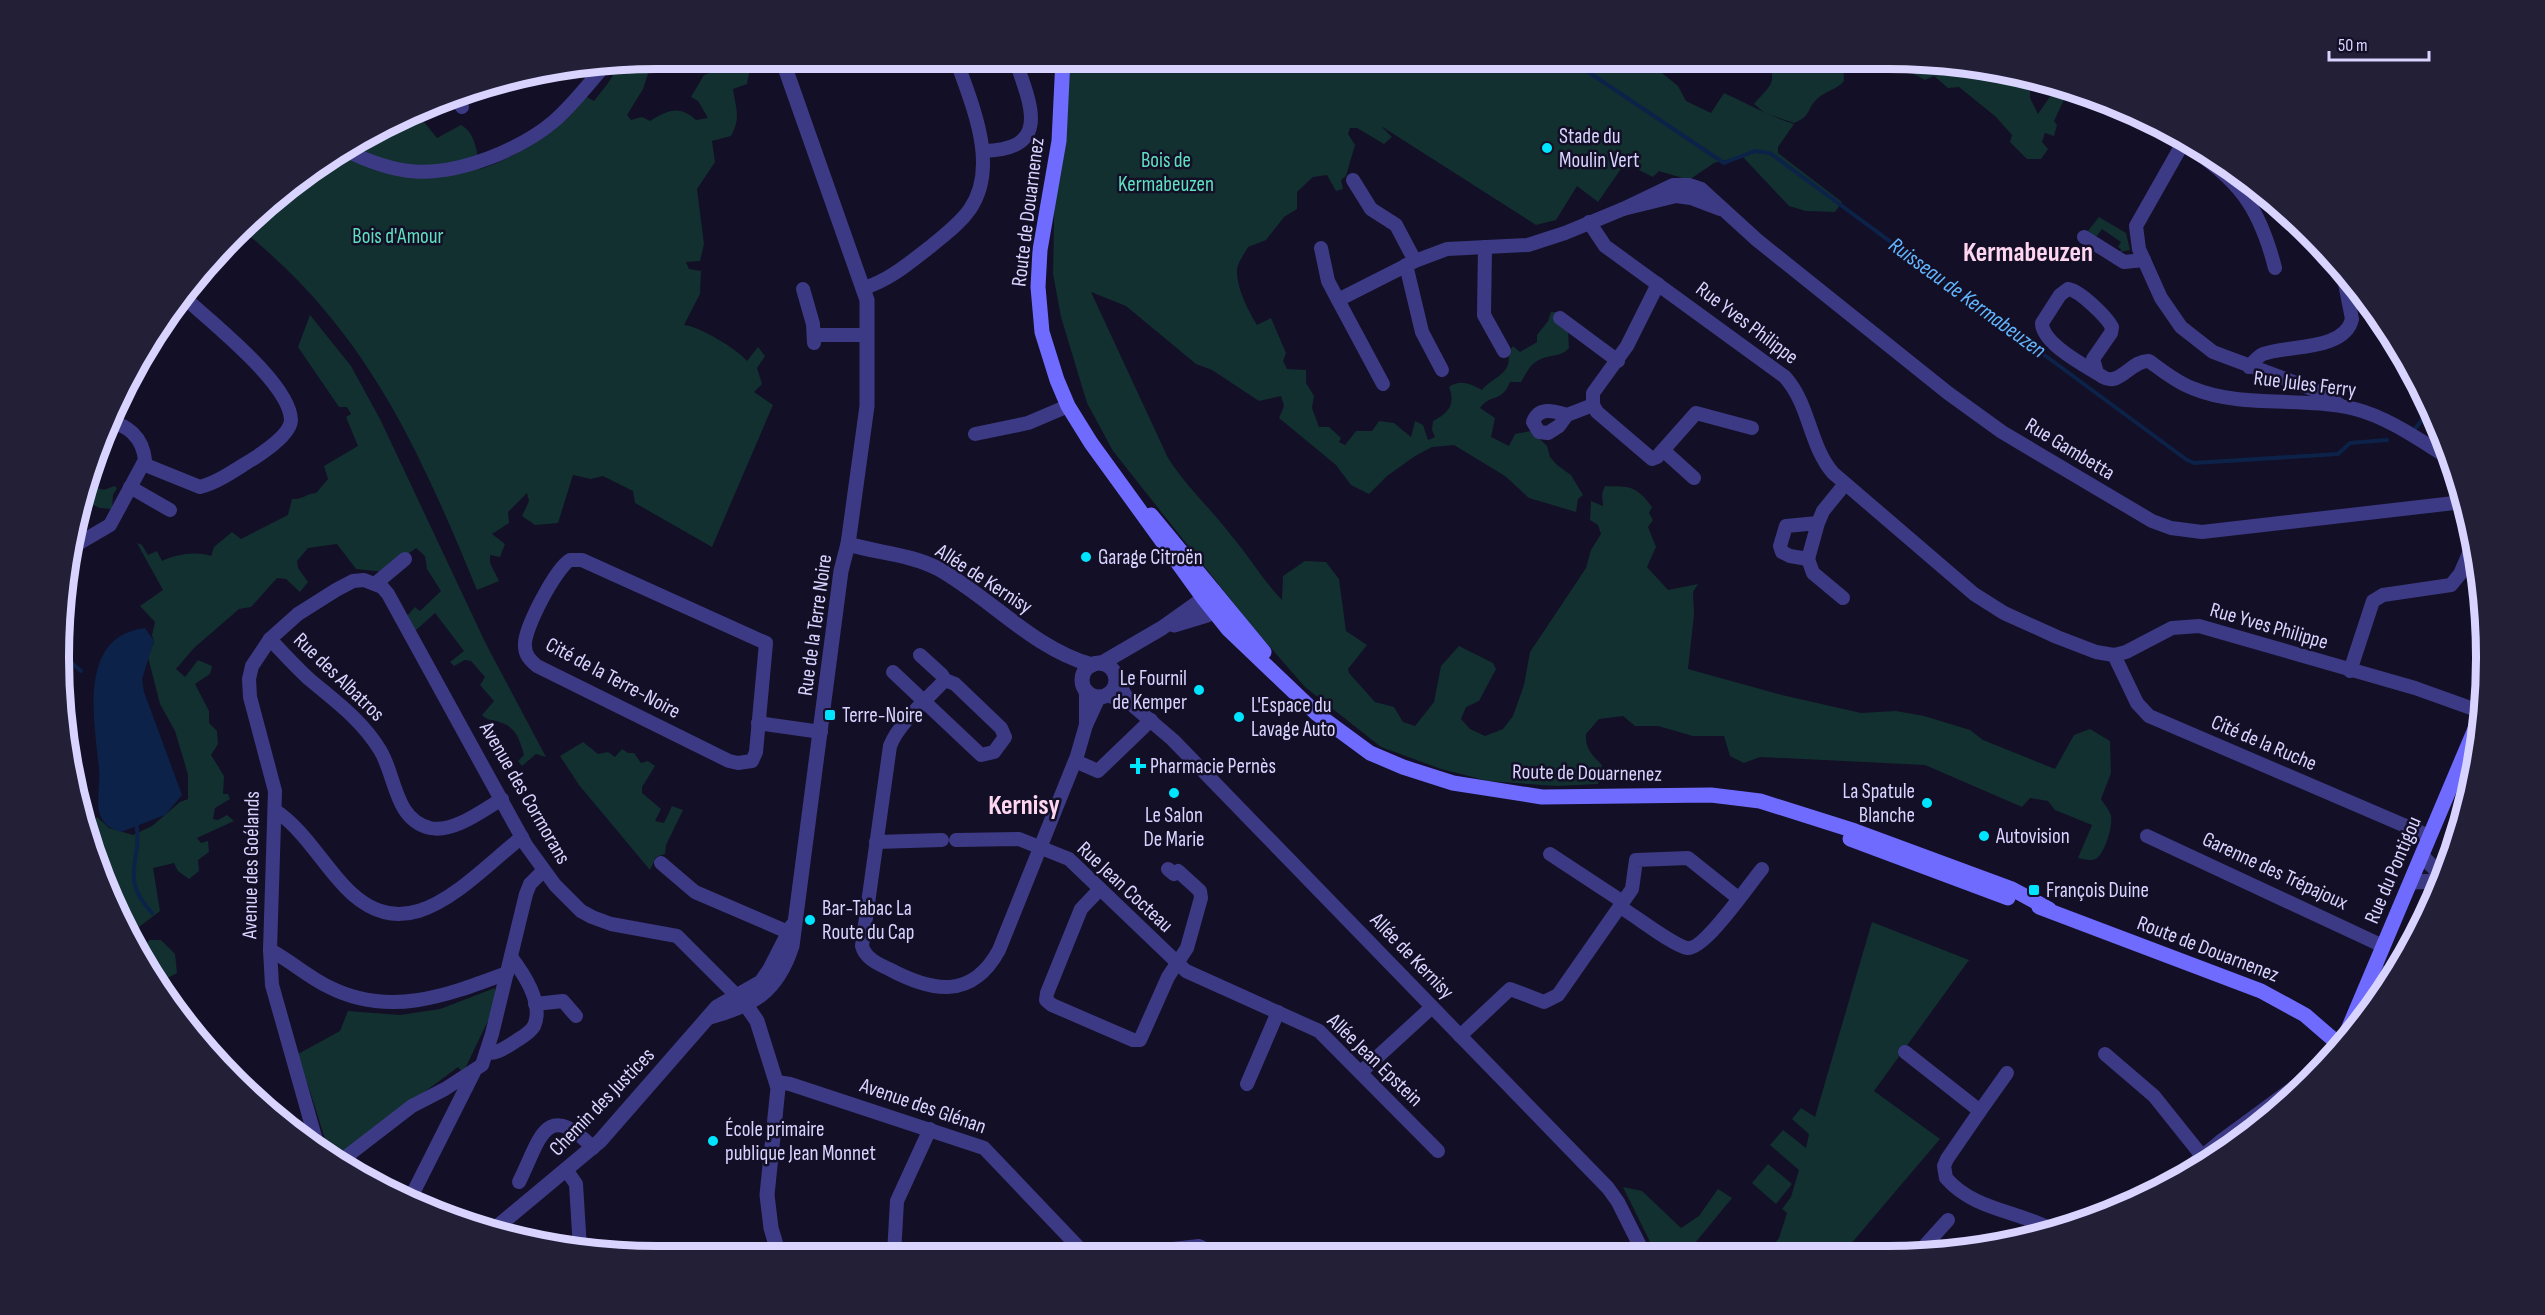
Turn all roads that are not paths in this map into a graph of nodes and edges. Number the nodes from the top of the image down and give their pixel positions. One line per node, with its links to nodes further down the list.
1 (786, 69): 19 (street, Rue de la Terre Noire)
2 (959, 69): 7 (street)
3 (1018, 69): 7 (street)
4 (1063, 69): 33 (main road, Route de Douarnenez)
5 (599, 72): 8 (street)
6 (2181, 147): 15 (street)
7 (983, 150): 19 (street)
8 (354, 154)
9 (2227, 178): 17 (street)
10 (1353, 180): 16 (street)
11 (1589, 222): 13 (street); 18 (street, Rue Yves Philippe); 46 (street, Rue Gambetta)
12 (2084, 237): 15 (street)
13 (1485, 247): 16 (street); 26 (street)
14 (1320, 248): 22 (street)
15 (2144, 260): 28 (street)
16 (1410, 263): 22 (street); 29 (street)
17 (2275, 268)
18 (1658, 284): 27 (street); 44 (street, Rue Yves Philippe)
19 (864, 288): 25 (street, Rue de la Terre Noire)
20 (802, 289): 25 (street)
21 (2346, 289): 28 (street)
22 (1338, 300): 31 (street)
23 (189, 302): 42 (street)
24 (1560, 318): 27 (street)
25 (867, 334): 50 (street, Rue de la Terre Noire)
26 (1504, 351)
27 (1618, 361): 32 (street)
28 (2249, 367): 34 (street)
29 (1442, 369)
30 (2097, 373): 30 (street); 34 (street, Rue Jules Ferry)
31 (1383, 384)
32 (1593, 405): 35 (street); 39 (street)
33 (1068, 406): 38 (street); 41 (main road, Route de Douarnenez)
34 (2341, 407): 40 (street, Rue Jules Ferry)
35 (1567, 415)
36 (118, 424): 42 (street)
37 (1752, 428): 39 (street)
38 (975, 434)
39 (1663, 450): 43 (street)
40 (2439, 452)
41 (1104, 463): 54 (main road, Route de Douarnenez); 56 (main road, Route de Douarnenez)
42 (143, 464): 45 (street)
43 (1694, 478)
44 (1845, 484): 48 (street); 64 (street, Rue Yves Philippe)
45 (130, 487): 47 (street); 49 (street)
46 (2455, 503)
47 (170, 510)
48 (1818, 524): 53 (street); 53 (street)
49 (80, 542)
50 (848, 544): 62 (street, Allée de Kernisy); 76 (street, Rue de la Terre Noire)
51 (2467, 557): 66 (street)
52 (405, 558): 55 (street)
53 (1808, 559): 57 (street)
54 (1189, 579): 56 (main road, Route de Douarnenez); 59 (street)
55 (375, 584): 61 (street, Avenue des Goélands); 79 (street, Avenue des Cormorans)
56 (1209, 595): 58 (main road, Route de Douarnenez); 59 (street)
57 (1844, 598)
58 (1219, 608): 59 (street); 60 (main road, Route de Douarnenez); 72 (main road, Route de Douarnenez)
59 (1186, 618): 60 (street); 65 (street)
60 (1228, 629): 72 (main road, Route de Douarnenez)
61 (270, 639): 79 (street, Rue des Albatros); 80 (street, Avenue des Goélands)
62 (1057, 652): 65 (street, Allée de Kernisy); 69 (street, Allée de Kernisy)
63 (920, 655): 68 (street)
64 (2114, 655): 66 (street, Rue Yves Philippe); 82 (street, Cité de la Ruche)
65 (1106, 670): 69 (street); 69 (street); 71 (street, Allée de Kernisy)
66 (2350, 671): 73 (street, Rue Yves Philippe)
67 (893, 672): 70 (street)
68 (945, 680): 70 (street); 70 (street)
69 (1094, 691): 71 (street, Allée de Kernisy); 85 (street)
70 (925, 702): 84 (street)
71 (1131, 704): 74 (street, Allée de Kernisy)
72 (1307, 705): 114 (main road, Route de Douarnenez)
73 (2474, 708)
74 (1151, 720): 78 (street); 109 (street, Allée de Kernisy)
75 (758, 723): 75 (street, Cité de la Terre-Noire); 76 (street)
76 (821, 732): 98 (street, Rue de la Terre Noire)
77 (2466, 763): 82 (main road, Rue du Pontigou)
78 (1082, 764)
79 (502, 799): 83 (street, Avenue des Cormorans)
80 (276, 811): 83 (street); 100 (street, Avenue des Goélands)
81 (2147, 836): 99 (street, Garenne des Trépajoux)
82 (2429, 836): 87 (main road, Rue du Pontigou)
83 (522, 837): 92 (street, Avenue des Cormorans)
84 (876, 842): 85 (street, Rue Jean Cocteau); 85 (street)
85 (1041, 846): 95 (street, Rue Jean Cocteau)
86 (1550, 854): 97 (street)
87 (2422, 856): 91 (street); 94 (main road, Rue du Pontigou)
88 (661, 863): 98 (street)
89 (1168, 869): 102 (street)
90 (1762, 869): 96 (street)
91 (2436, 870)
92 (543, 871): 101 (street); 107 (street, Avenue des Cormorans)
93 (2432, 881): 94 (street)
94 (2413, 882): 99 (main road, Rue du Pontigou)
95 (1100, 889): 102 (street, Rue Jean Cocteau); 102 (street)
96 (1738, 898): 97 (street); 97 (street)
97 (1621, 905): 113 (street)
98 (791, 926): 106 (street, Rue de la Terre Noire)
99 (2384, 946): 103 (main road, Rue du Pontigou)
100 (270, 950): 104 (street); 126 (street, Avenue des Goélands)
101 (511, 957): 104 (street); 108 (street)
102 (1177, 964): 110 (street, Allée Jean Epstein)
103 (2375, 969): 105 (street); 111 (main road, Rue du Pontigou)
104 (507, 973): 115 (street)
105 (2384, 973)
106 (766, 985): 107 (street, Chemin des Justices)
107 (741, 1000): 121 (street); 128 (street, Chemin des Justices)
108 (535, 1004): 112 (street); 115 (street)
109 (1431, 1007): 113 (street, Allée de Kernisy); 119 (street)
110 (1278, 1012): 119 (street, Allée Jean Epstein); 122 (street)
111 (2356, 1013)
112 (576, 1016)
113 (1460, 1036): 143 (street, Allée de Kernisy)
114 (2335, 1040)
115 (486, 1053): 118 (street)
116 (1905, 1053): 124 (street)
117 (2105, 1054): 130 (street)
118 (474, 1072): 131 (street); 134 (street)
119 (1361, 1072): 129 (street, Allée Jean Epstein)
120 (2007, 1073): 124 (street)
121 (777, 1083): 125 (street, Avenue des Glénan); 140 (street)
122 (1247, 1084)
123 (2266, 1108): 127 (street)
124 (1980, 1111): 137 (street)
125 (930, 1129): 141 (street); 142 (street, Avenue des Glénan)
126 (314, 1135)
127 (2214, 1147)
128 (593, 1148): 132 (street, Chemin des Justices); 133 (street)
129 (1438, 1151)
130 (2201, 1155)
131 (346, 1157)
132 (567, 1171): 136 (street, Chemin des Justices); 138 (street)
133 (519, 1182)
134 (413, 1192)
135 (1948, 1220): 139 (street)
136 (500, 1225)
137 (2044, 1225)
138 (580, 1241)
139 (1925, 1245)
140 (776, 1246)
141 (894, 1246)
142 (1078, 1246)
143 (1640, 1246)

